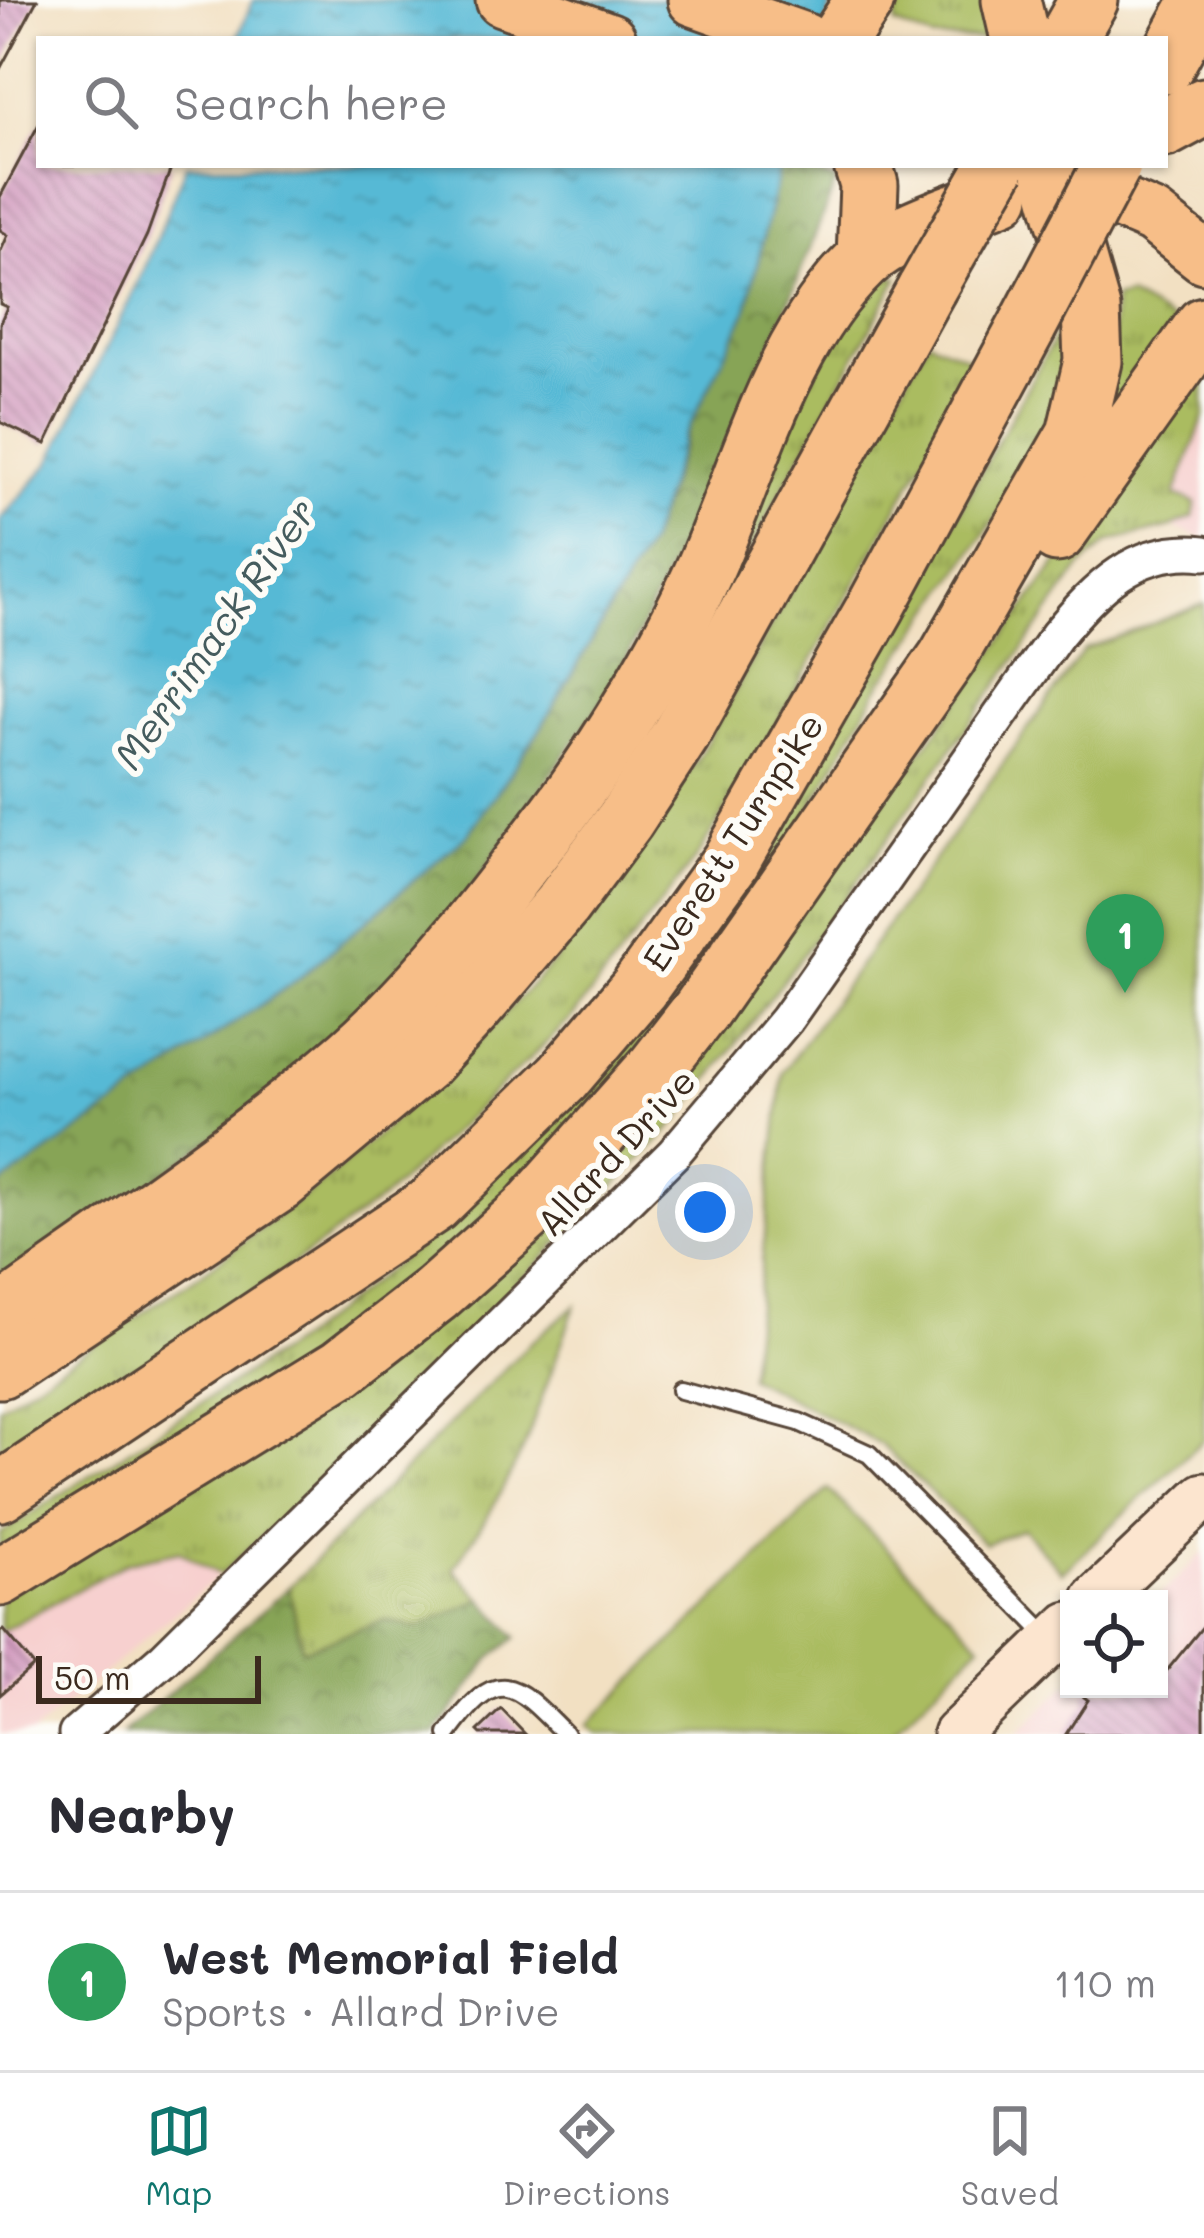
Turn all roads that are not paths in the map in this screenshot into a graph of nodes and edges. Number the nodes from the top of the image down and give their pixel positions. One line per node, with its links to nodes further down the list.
1 (502, 0): 5 (main road)
2 (694, 0): 6 (main road)
3 (866, 0): 7 (highway)
4 (1011, 0): 8 (highway)
5 (602, 36)
6 (796, 36)
7 (841, 36)
8 (1019, 36)
9 (1204, 107): 10 (highway)
10 (1168, 126)
11 (864, 168): 19 (highway)
12 (995, 168): 25 (highway, bridge)
13 (1050, 168): 19 (highway)
14 (1052, 168): 23 (highway)
15 (1054, 168): 18 (main road)
16 (1110, 168): 27 (highway, Everett Turnpike, bridge)
17 (1204, 208): 18 (main road)
18 (1153, 217): 20 (main road)
19 (866, 257): 24 (highway)
20 (1204, 257)
21 (1204, 326): 23 (highway)
22 (1204, 553): 33 (street, Allard Drive)
23 (947, 658): 29 (highway)
24 (0, 1316)
25 (0, 1369)
26 (682, 1390): 31 (lane)
27 (0, 1492)
28 (1204, 1496): 30 (main road)
29 (0, 1577)
30 (1105, 1590)
31 (1060, 1632)
32 (1060, 1634): 36 (main road)
33 (76, 1734)
34 (448, 1734): 35 (lane)
35 (565, 1734)
36 (956, 1734)

